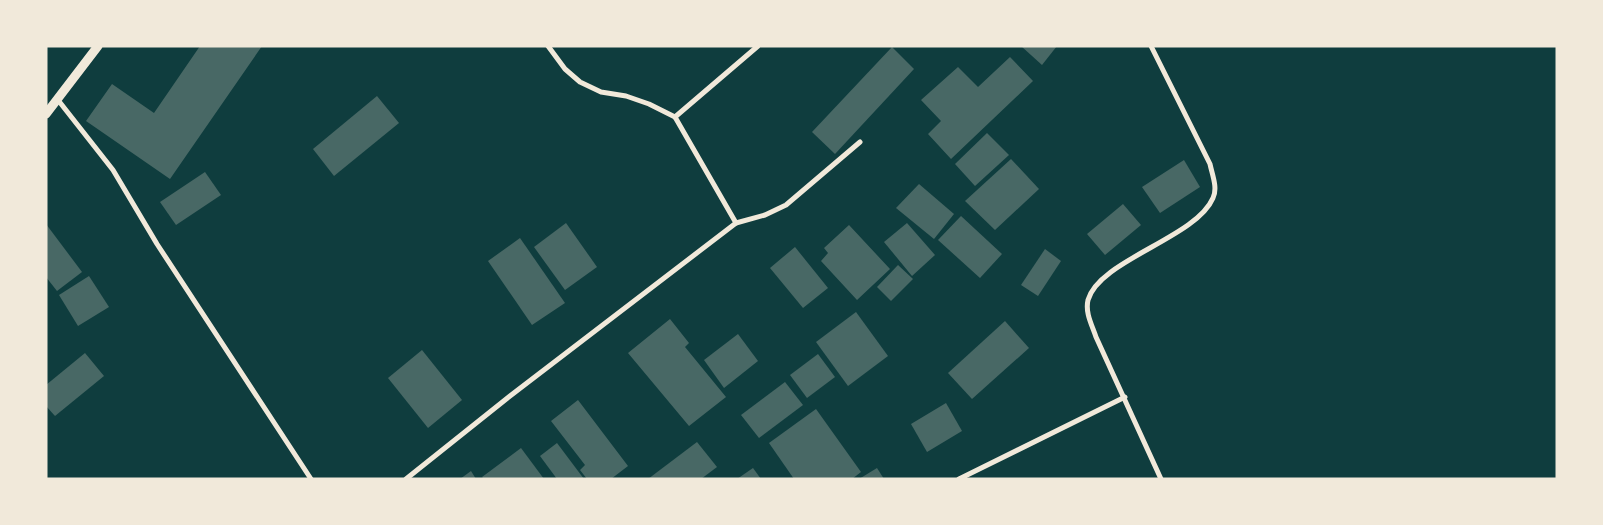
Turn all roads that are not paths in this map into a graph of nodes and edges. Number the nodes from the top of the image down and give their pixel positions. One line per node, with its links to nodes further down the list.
1 (98, 46): 5 (street)
2 (548, 46): 7 (street)
3 (758, 46): 7 (street)
4 (1151, 46): 10 (street)
5 (58, 100): 6 (street); 11 (street)
6 (46, 114)
7 (674, 117): 9 (street)
8 (860, 142): 9 (street)
9 (736, 223): 12 (street)
10 (1125, 397): 13 (street); 14 (street)
11 (311, 479)
12 (406, 479)
13 (959, 479)
14 (1161, 479)

